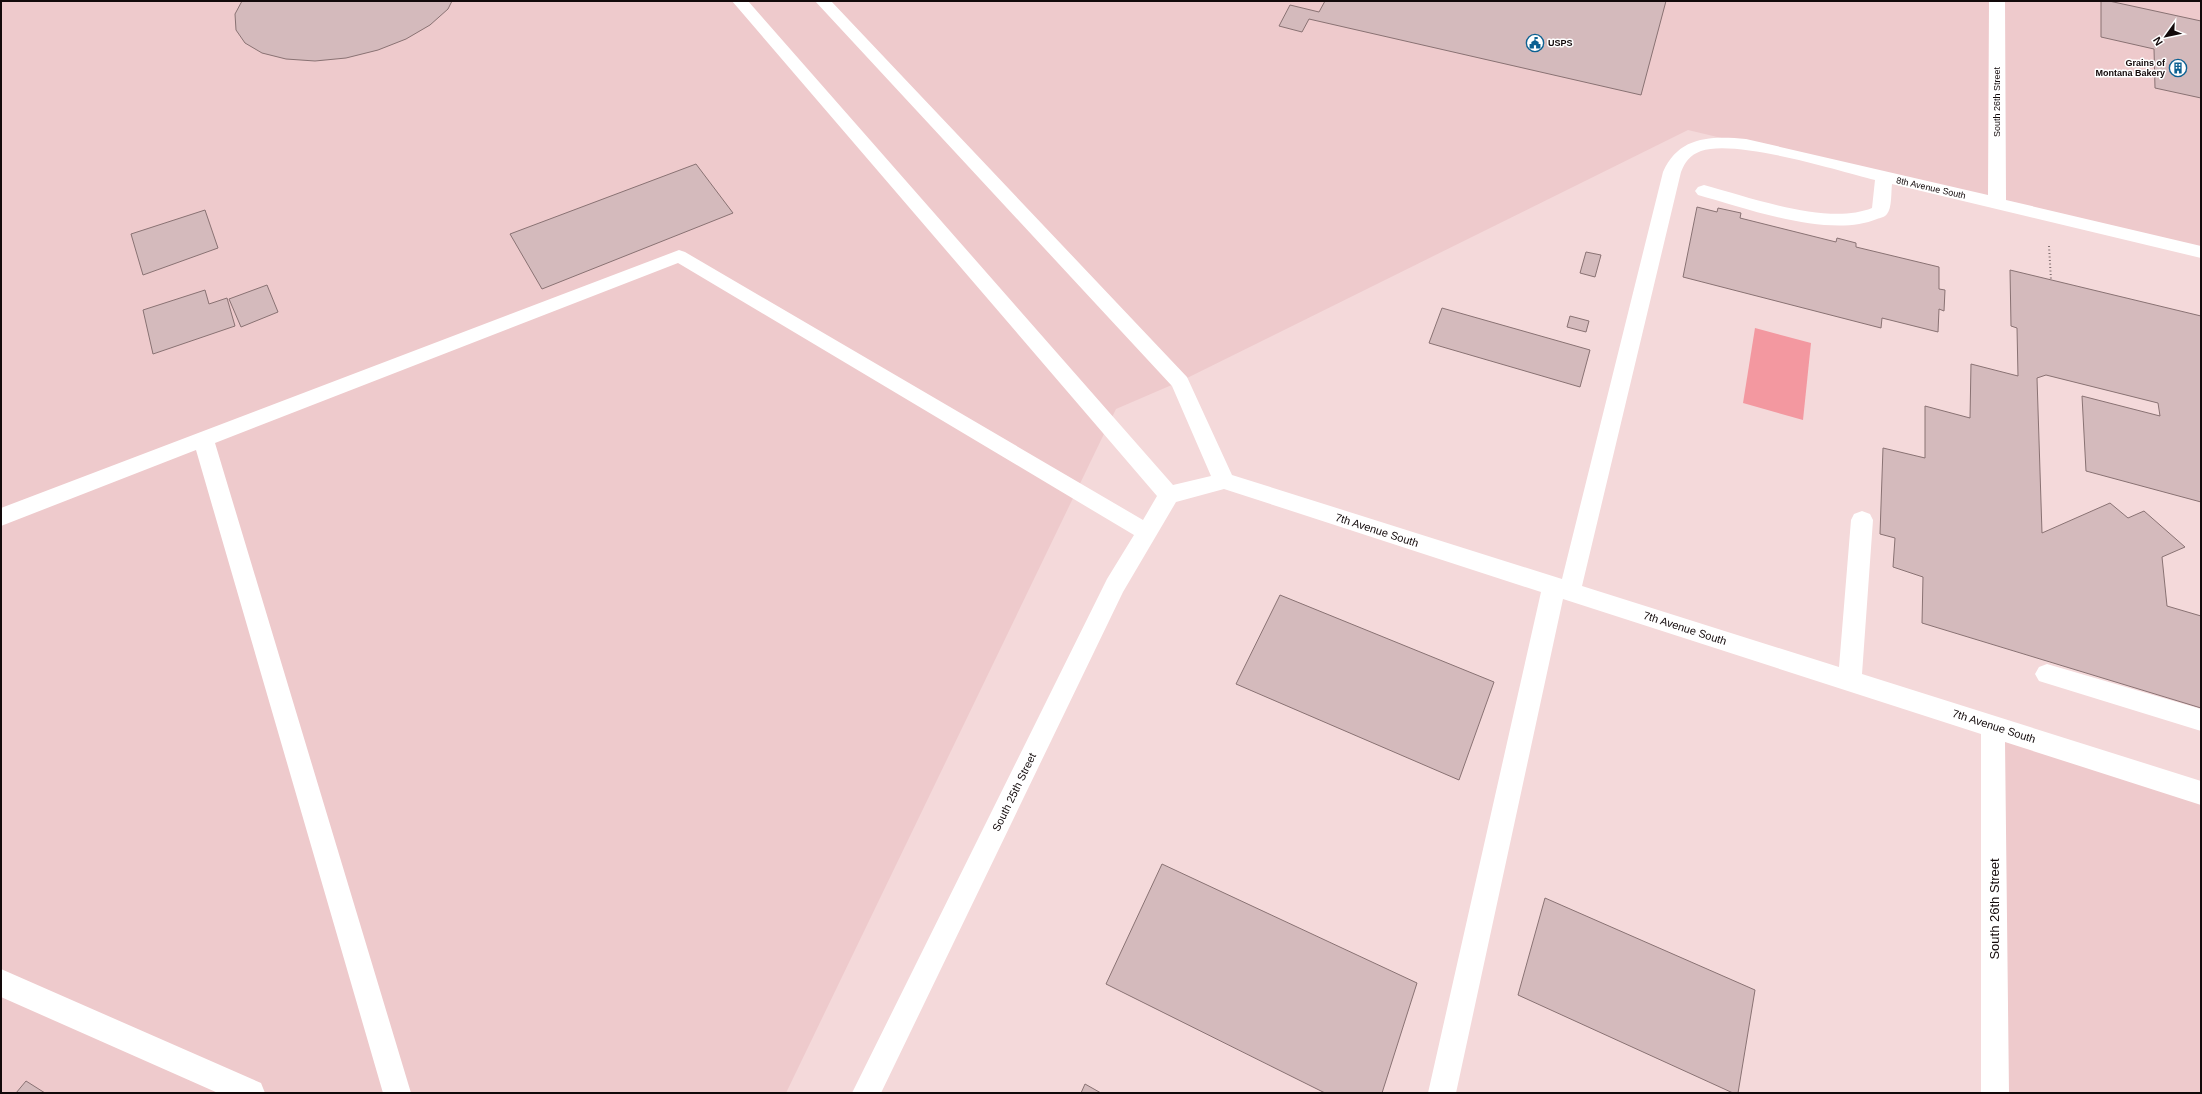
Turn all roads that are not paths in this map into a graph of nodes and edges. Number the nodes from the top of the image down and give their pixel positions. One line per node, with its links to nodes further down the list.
1 (740, 1): 10 (street)
2 (823, 1): 9 (street)
3 (1997, 1): 6 (street, South 26th Street)
4 (1884, 176): 5 (street); 6 (street, 8th Avenue South); 14 (street, 8th Avenue South)
5 (1704, 191)
6 (1997, 204): 7 (street, 8th Avenue South)
7 (2201, 252)
8 (203, 439): 11 (street); 13 (street); 22 (street)
9 (1224, 481): 10 (street); 14 (street, 7th Avenue South)
10 (1169, 495): 13 (street, South 25th Street)
11 (1, 517)
12 (1862, 520): 16 (street)
13 (1146, 532): 23 (street, South 25th Street)
14 (1562, 588): 16 (street, 7th Avenue South); 24 (street, 8th Avenue South)
15 (2047, 674): 17 (street)
16 (1850, 681): 18 (street, 7th Avenue South)
17 (2201, 720)
18 (1992, 726): 19 (street, 7th Avenue South); 25 (street, South 26th Street)
19 (2201, 793)
20 (1, 983): 21 (street)
21 (251, 1093)
22 (396, 1093)
23 (866, 1093)
24 (1442, 1093)
25 (1995, 1093)

